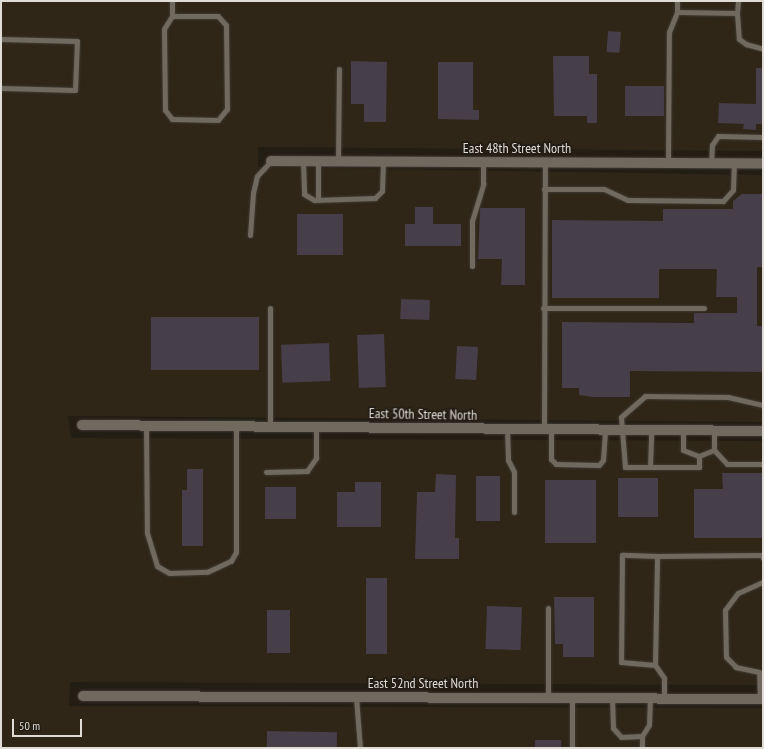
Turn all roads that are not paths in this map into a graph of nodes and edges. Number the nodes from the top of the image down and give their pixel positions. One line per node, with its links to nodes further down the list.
1 (172, 1): 6 (lane)
2 (677, 1): 4 (lane)
3 (738, 1): 5 (lane)
4 (677, 12): 5 (lane); 19 (lane)
5 (738, 12): 8 (lane)
6 (172, 16): 6 (lane)
7 (1, 39): 10 (lane)
8 (763, 49)
9 (339, 69): 15 (lane)
10 (1, 88)
11 (763, 137): 20 (lane)
12 (272, 161): 13 (street, East 48th Street North); 25 (lane)
13 (303, 161): 14 (street, East 48th Street North); 24 (lane)
14 (318, 161): 15 (street, East 48th Street North); 24 (lane)
15 (338, 161): 16 (street, East 48th Street North)
16 (383, 161): 17 (street, East 48th Street North); 24 (lane)
17 (483, 162): 18 (street, East 48th Street North); 26 (lane)
18 (544, 162): 19 (street, East 48th Street North); 23 (lane)
19 (668, 163): 20 (street, East 48th Street North)
20 (711, 164): 21 (street, East 48th Street North)
21 (734, 164): 22 (street, East 48th Street North); 23 (lane)
22 (763, 164)
23 (544, 189): 28 (lane)
24 (318, 199)
25 (250, 235)
26 (472, 266)
27 (270, 308): 34 (lane)
28 (543, 308): 29 (lane); 37 (lane)
29 (704, 308)
30 (763, 405): 39 (lane)
31 (82, 425): 32 (street, East 50th Street North)
32 (146, 426): 33 (street, East 50th Street North); 33 (lane)
33 (236, 427): 34 (street, East 50th Street North)
34 (270, 427): 35 (street, East 50th Street North)
35 (316, 427): 36 (street, East 50th Street North); 48 (lane)
36 (507, 429): 37 (street, East 50th Street North); 49 (lane)
37 (547, 429): 38 (street, East 50th Street North); 38 (lane)
38 (604, 430): 39 (street, East 50th Street North)
39 (622, 430): 40 (street, East 50th Street North); 47 (lane)
40 (651, 430): 41 (street, East 50th Street North); 47 (lane)
41 (683, 430): 42 (street, East 50th Street North); 45 (lane)
42 (714, 431): 43 (street, East 50th Street North); 44 (lane)
43 (763, 431)
44 (714, 450): 45 (lane); 46 (lane)
45 (699, 456): 47 (lane)
46 (763, 464)
47 (650, 467)
48 (266, 472)
49 (514, 512)
50 (657, 556): 51 (lane); 54 (lane); 54 (lane)
51 (763, 558)
52 (763, 582): 55 (lane)
53 (548, 608): 58 (lane)
54 (655, 665): 62 (lane)
55 (761, 672): 63 (lane)
56 (83, 696): 57 (street, East 52nd Street North)
57 (356, 697): 58 (street, East 52nd Street North); 65 (lane)
58 (548, 698): 59 (street, East 52nd Street North)
59 (572, 698): 60 (street, East 52nd Street North); 66 (lane)
60 (612, 698): 61 (street, East 52nd Street North); 64 (lane)
61 (650, 699): 62 (street, East 52nd Street North); 64 (lane)
62 (664, 699): 63 (street, East 52nd Street North)
63 (761, 699)
64 (642, 736): 67 (lane)
65 (360, 748)
66 (572, 748)
67 (642, 748)

